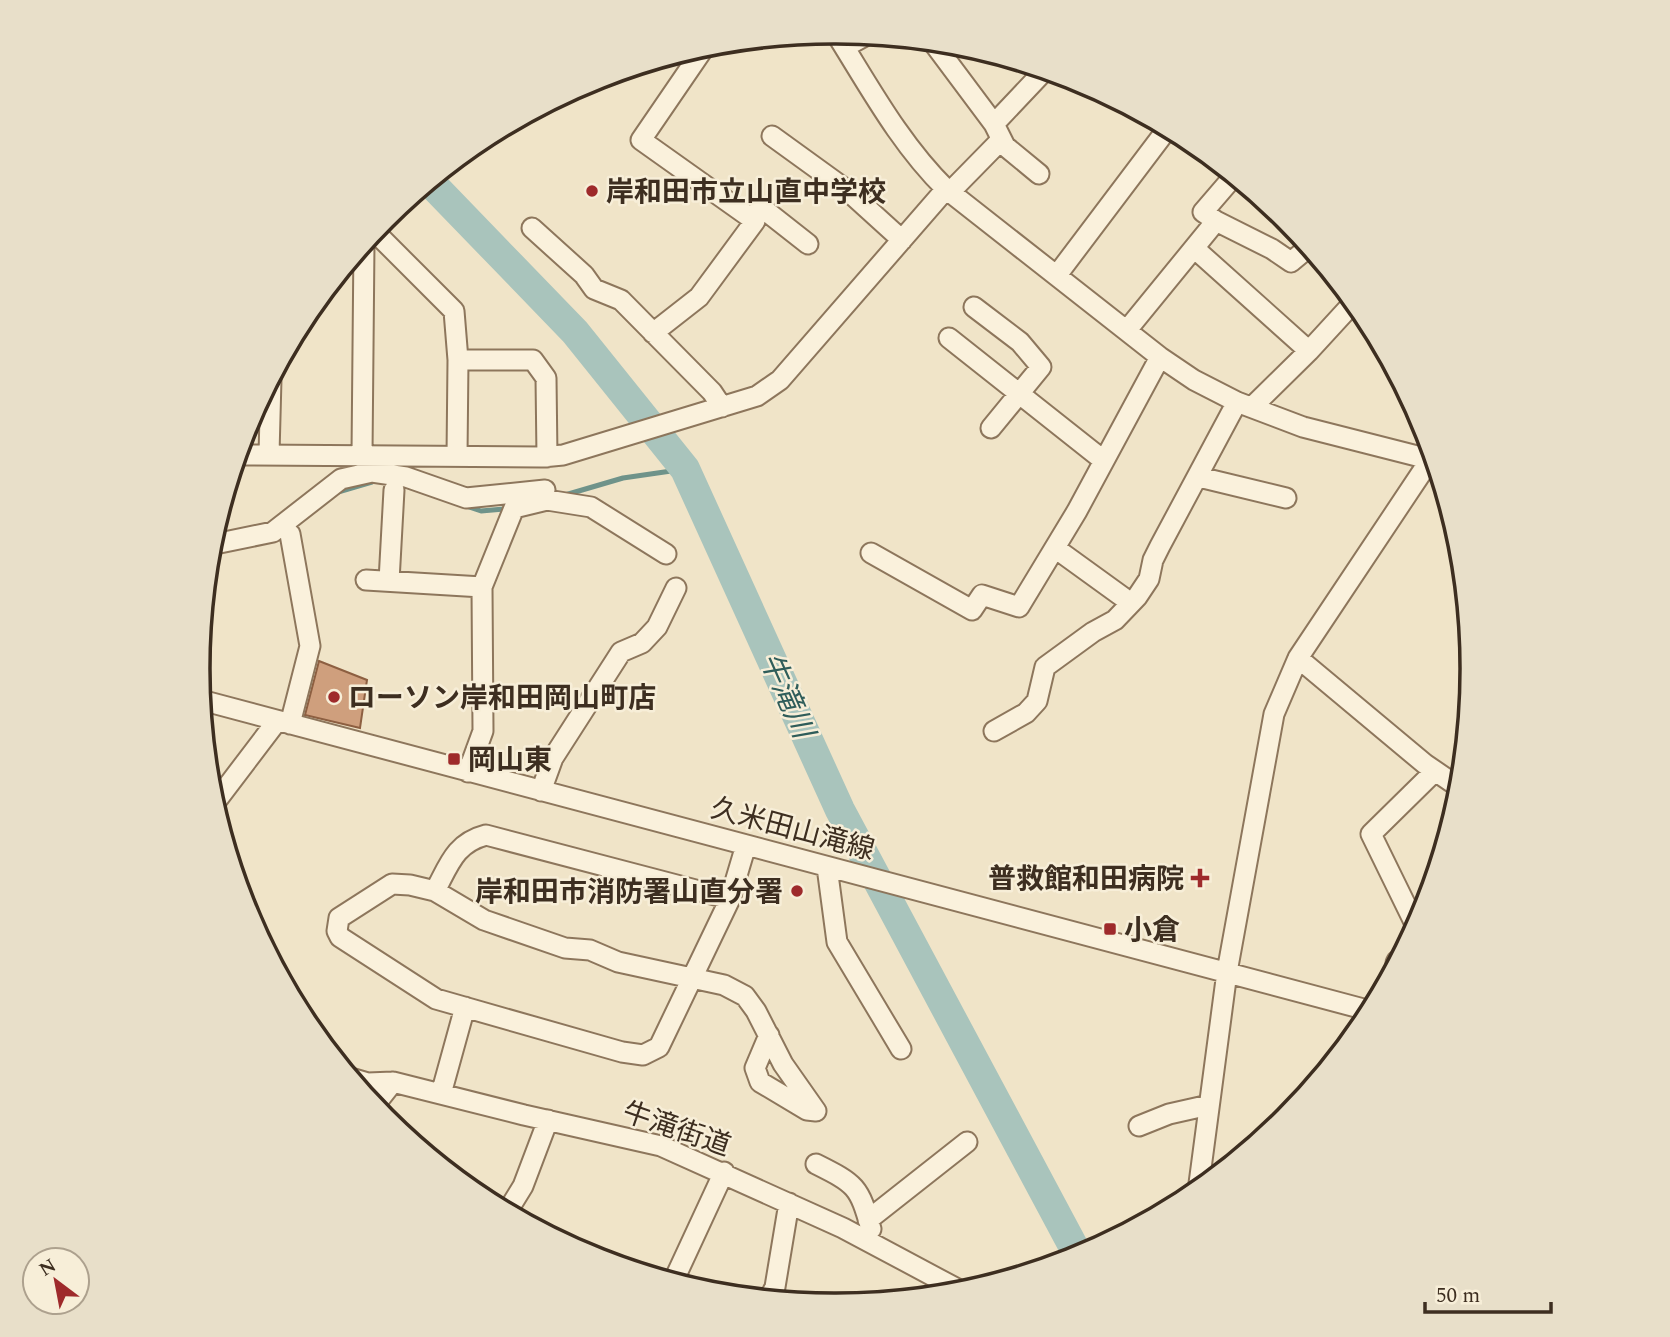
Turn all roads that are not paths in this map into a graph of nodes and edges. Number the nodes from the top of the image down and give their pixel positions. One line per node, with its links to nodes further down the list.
1 (843, 44): 10 (street)
2 (941, 53): 5 (street)
3 (696, 60): 11 (street)
4 (1039, 78): 5 (street)
5 (997, 133): 8 (street); 10 (street)
6 (772, 136): 15 (street)
7 (1162, 136): 20 (street)
8 (1038, 174)
9 (1228, 183): 12 (street)
10 (948, 191): 15 (street); 20 (street)
11 (752, 219): 16 (street); 24 (street)
12 (1216, 221): 17 (street); 18 (street)
13 (532, 228): 24 (street)
14 (382, 239): 28 (street)
15 (902, 240): 32 (street)
16 (808, 244)
17 (1194, 248): 23 (street); 26 (street)
18 (1302, 253)
19 (364, 258): 36 (street)
20 (1057, 275): 23 (street)
21 (974, 307): 29 (street)
22 (1346, 310): 26 (street)
23 (1128, 330): 27 (street)
24 (653, 332): 32 (street)
25 (949, 338): 29 (street)
26 (1309, 351): 31 (street)
27 (1160, 357): 31 (street); 40 (street)
28 (458, 360): 37 (street); 39 (street)
29 (1019, 394): 33 (street); 40 (street)
30 (270, 402): 34 (street)
31 (1245, 405): 38 (street); 42 (street)
32 (722, 407): 39 (street)
33 (991, 428)
34 (269, 454): 35 (street); 36 (street)
35 (248, 455)
36 (362, 456): 37 (street)
37 (457, 456): 39 (street)
38 (1422, 456)
39 (545, 457): 44 (street)
40 (1103, 460): 48 (street)
41 (1425, 462): 56 (street)
42 (1199, 477): 45 (street); 55 (street)
43 (394, 490): 52 (street)
44 (547, 495): 47 (street); 50 (street); 53 (street)
45 (1286, 498)
46 (290, 534): 58 (street)
47 (223, 542)
48 (1055, 548): 49 (street); 55 (street)
49 (871, 553)
50 (666, 554)
51 (366, 580): 52 (street)
52 (389, 581): 53 (street)
53 (482, 587): 61 (street)
54 (676, 589): 63 (street)
55 (1131, 603): 59 (street)
56 (1298, 658): 60 (street); 70 (street)
57 (212, 703): 58 (street, 久米田山滝線)
58 (283, 722): 61 (street, 久米田山滝線); 64 (street)
59 (995, 732)
60 (1435, 771): 62 (street); 69 (street)
61 (468, 772): 63 (street, 久米田山滝線)
62 (1449, 781)
63 (541, 791): 65 (street, 久米田山滝線)
64 (223, 793)
65 (746, 845): 66 (street, 久米田山滝線); 68 (street)
66 (831, 868): 70 (street, 久米田山滝線); 75 (street)
67 (435, 891): 68 (street); 71 (street); 72 (street)
68 (730, 899): 71 (street)
69 (1410, 913)
70 (1227, 972): 73 (street, 久米田山滝線); 80 (street)
71 (693, 978): 72 (street); 74 (street)
72 (465, 1007): 78 (street)
73 (1359, 1008)
74 (769, 1035)
75 (901, 1049)
76 (393, 1082): 77 (street, 牛滝街道); 78 (street, 牛滝街道); 79 (street)
77 (368, 1083)
78 (441, 1094): 81 (street, 牛滝街道)
79 (381, 1097)
80 (1209, 1105): 82 (street); 86 (street)
81 (548, 1120): 85 (street, 牛滝街道); 87 (street)
82 (1139, 1126)
83 (967, 1142): 89 (street)
84 (816, 1164): 89 (street)
85 (724, 1172): 88 (street, 牛滝街道); 91 (street)
86 (1200, 1175)
87 (512, 1203)
88 (789, 1203): 90 (street, 牛滝街道); 93 (street)
89 (868, 1220): 90 (street)
90 (875, 1245): 92 (street, 牛滝街道)
91 (677, 1273)
92 (946, 1283)
93 (774, 1290)

